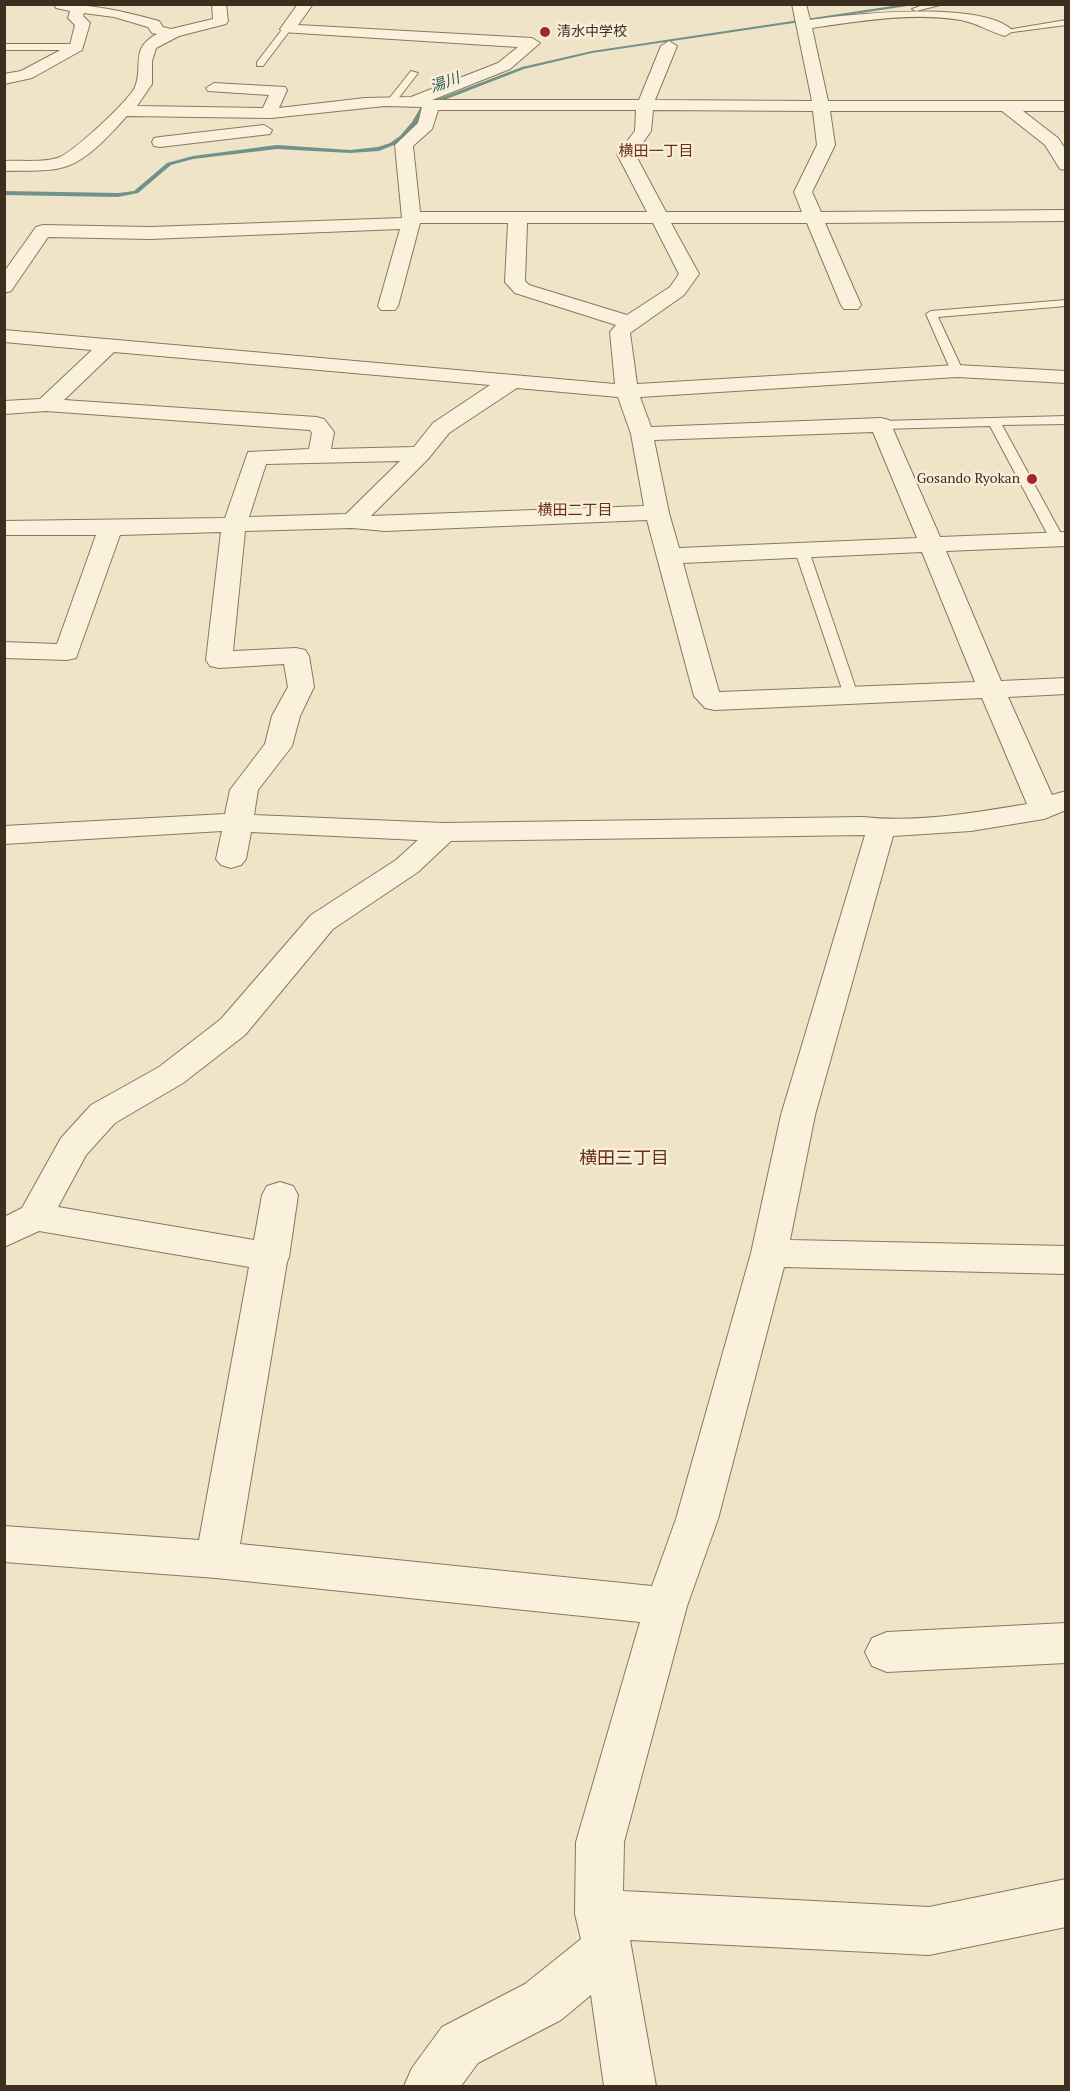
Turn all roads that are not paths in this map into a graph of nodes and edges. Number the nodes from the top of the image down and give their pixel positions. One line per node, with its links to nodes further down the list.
1 (219, 4): 10 (street)
2 (306, 4): 8 (street)
3 (940, 4): 5 (lane)
4 (69, 6): 10 (street); 13 (street)
5 (916, 9): 6 (street); 9 (street)
6 (802, 18): 21 (street)
7 (1065, 22): 9 (lane)
8 (287, 29): 14 (lane); 19 (street)
9 (1005, 31)
10 (172, 34): 24 (street)
11 (669, 46): 20 (street)
12 (4, 47): 13 (lane)
13 (77, 47): 16 (street)
14 (260, 64)
15 (414, 73): 18 (lane)
16 (8, 85)
17 (214, 88): 25 (street)
18 (391, 102): 19 (street); 25 (street)
19 (427, 103): 20 (street); 33 (street)
20 (645, 105): 21 (street); 31 (street)
21 (821, 105): 22 (street); 32 (street)
22 (1005, 105): 23 (street); 27 (street)
23 (1065, 106)
24 (126, 111): 25 (street); 28 (street)
25 (277, 112): 26 (street)
26 (160, 142)
27 (1065, 165)
28 (4, 166)
29 (1065, 215): 32 (street)
30 (518, 217): 31 (street); 33 (street); 38 (street)
31 (659, 217): 32 (street); 38 (street)
32 (814, 217): 36 (street)
33 (411, 220): 34 (street); 37 (street)
34 (4, 287)
35 (1065, 303): 41 (lane)
36 (851, 305)
37 (388, 306)
38 (628, 322): 44 (street)
39 (4, 336): 40 (street)
40 (108, 346): 43 (street); 45 (street)
41 (957, 371): 42 (street); 44 (street)
42 (1065, 377)
43 (516, 380): 44 (street); 51 (street)
44 (627, 391): 50 (street)
45 (46, 405): 46 (street); 52 (street)
46 (4, 408)
47 (1065, 420): 48 (lane)
48 (994, 422): 49 (lane); 58 (lane)
49 (881, 425): 50 (street); 59 (street)
50 (642, 434): 53 (street)
51 (420, 454): 52 (street); 54 (street)
52 (319, 455): 55 (street)
53 (657, 513): 54 (street); 61 (street)
54 (352, 521): 55 (street)
55 (234, 525): 57 (street); 67 (street)
56 (4, 528): 57 (street)
57 (110, 528): 62 (street)
58 (1061, 539): 59 (street)
59 (933, 546): 60 (street); 64 (street)
60 (802, 551): 61 (street); 65 (lane)
61 (669, 556): 65 (street)
62 (4, 650)
63 (1065, 686): 64 (street)
64 (990, 690): 65 (street); 66 (street)
65 (851, 695)
66 (1055, 805): 68 (street)
67 (237, 822): 69 (street); 70 (street); 71 (street)
68 (884, 828): 69 (street); 74 (street)
69 (443, 832): 73 (street)
70 (9, 842)
71 (231, 859)
72 (280, 1196): 75 (street)
73 (20, 1226): 75 (street)
74 (769, 1253): 76 (street); 79 (street)
75 (271, 1257): 78 (street)
76 (1065, 1260)
77 (4, 1544): 78 (street)
78 (216, 1560): 79 (street)
79 (666, 1606): 83 (street)
80 (1065, 1643): 81 (street)
81 (887, 1652)
82 (1065, 1906): 83 (street)
83 (604, 1931): 84 (street); 85 (street)
84 (430, 2086)
85 (630, 2086)

